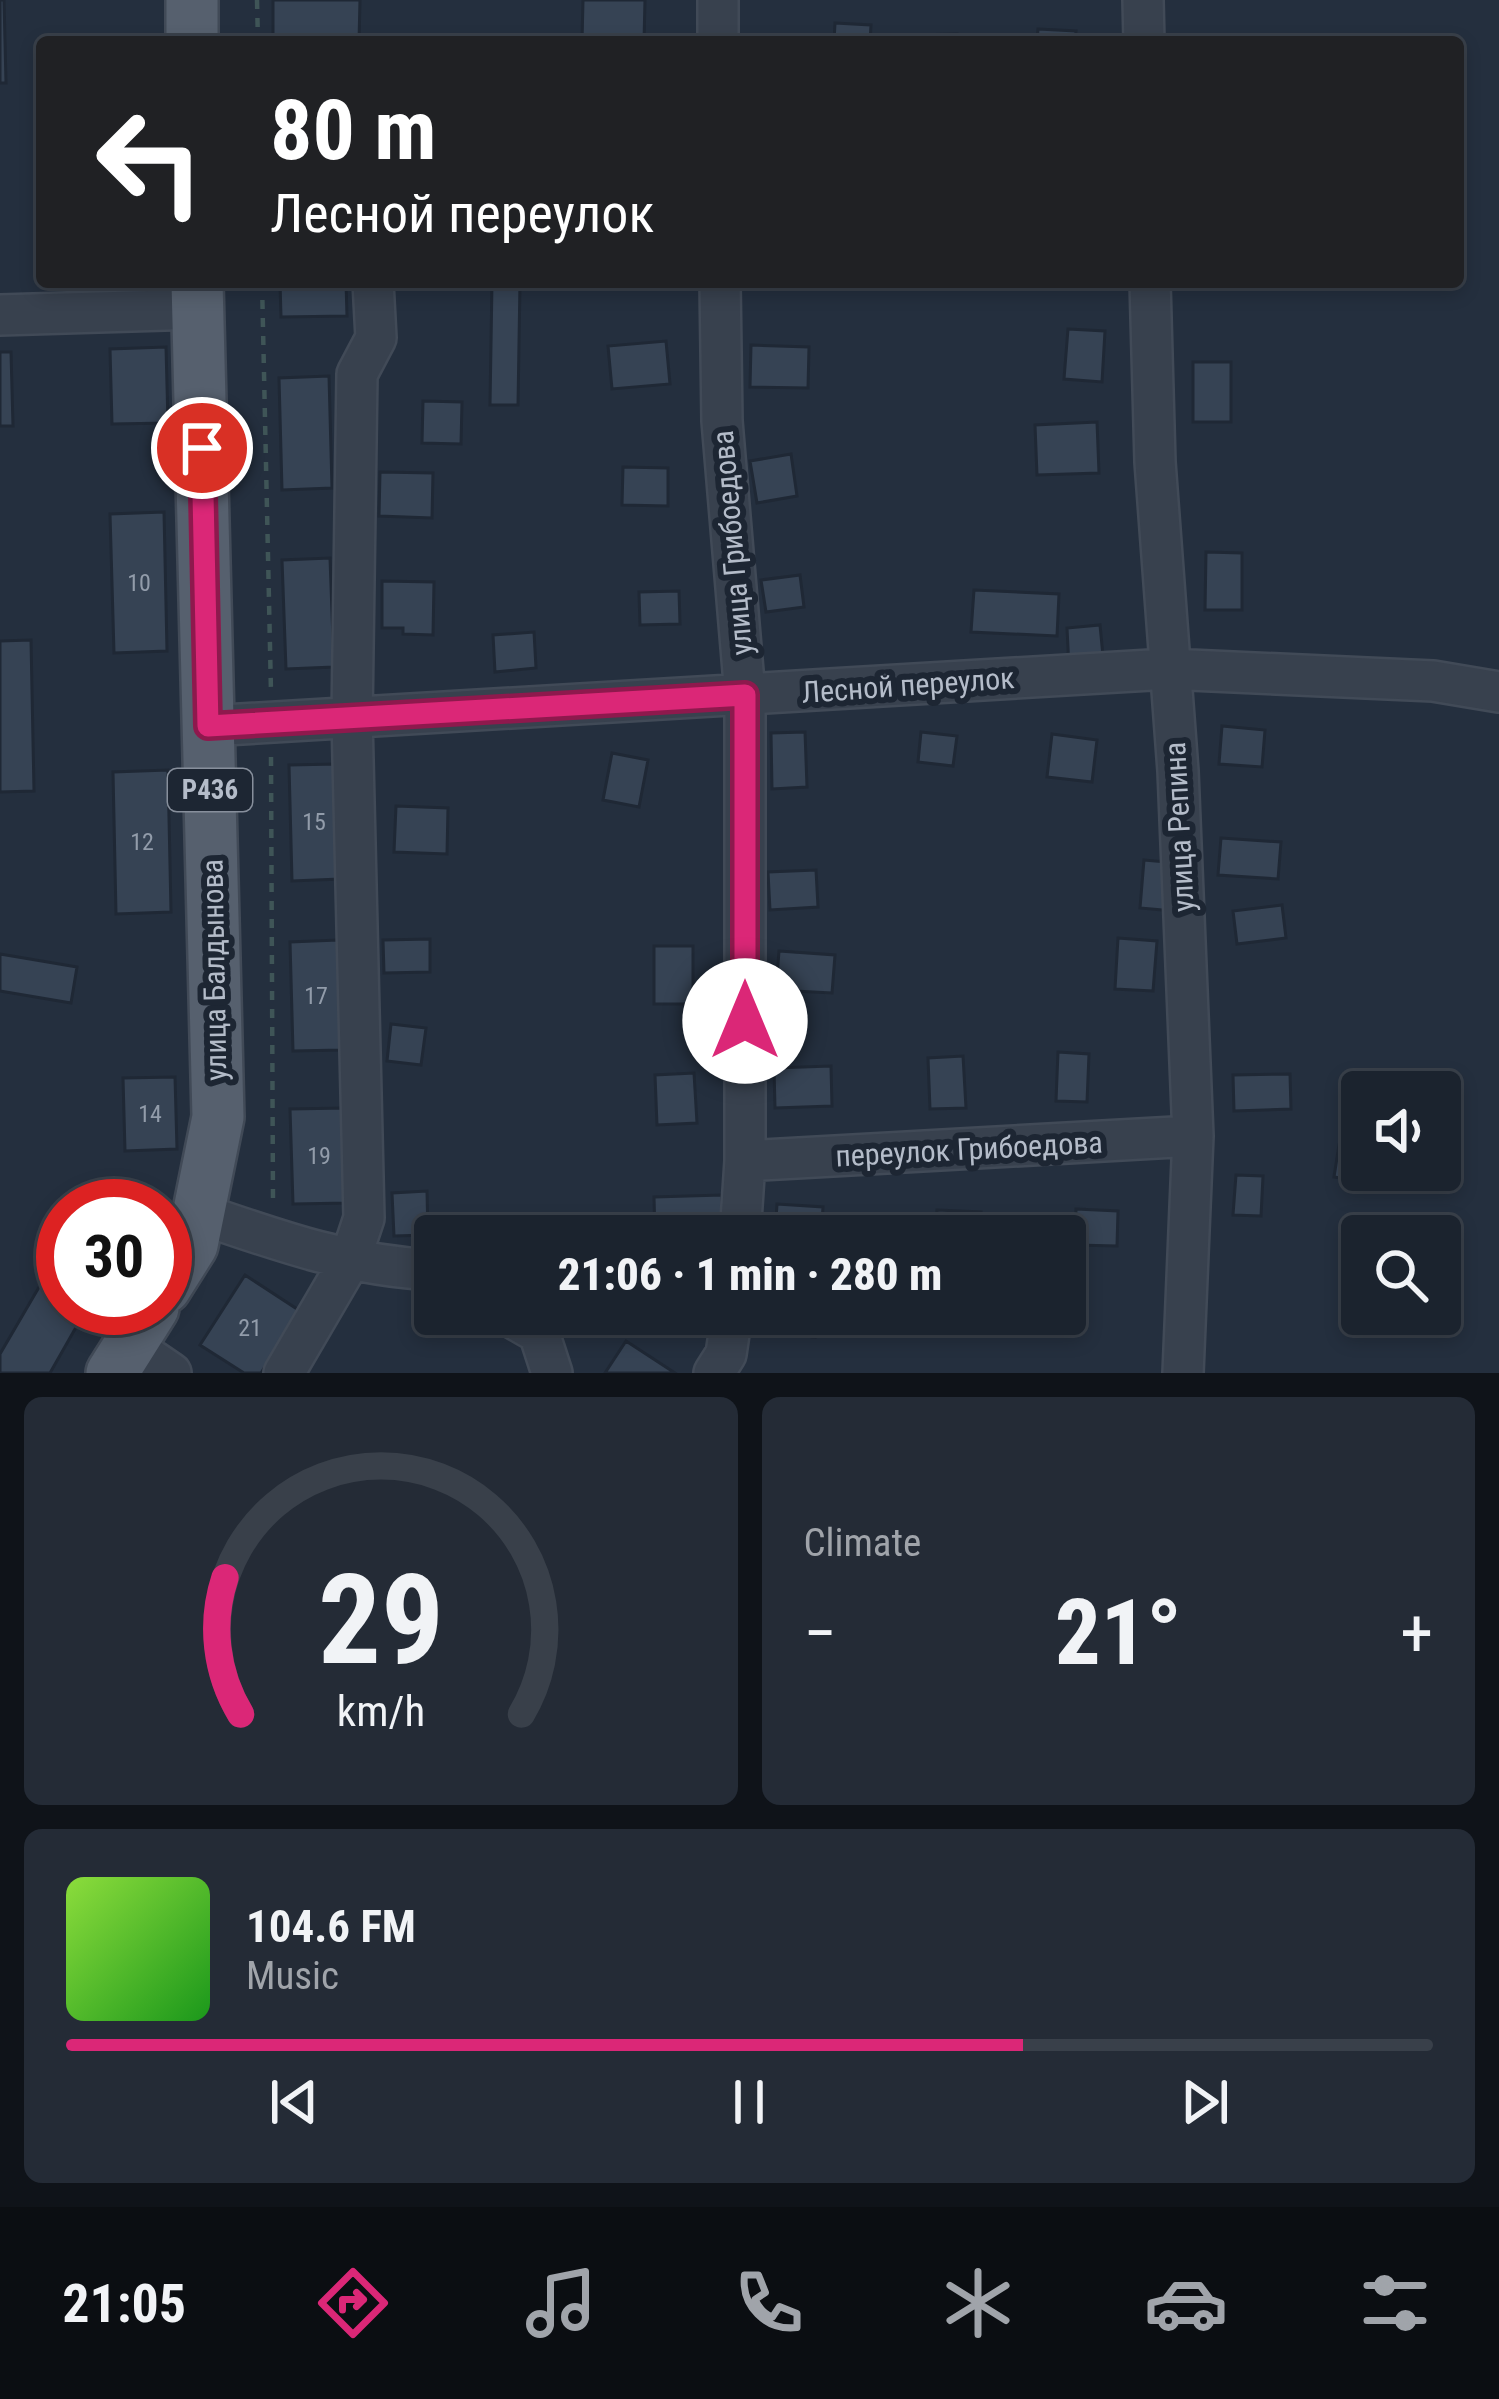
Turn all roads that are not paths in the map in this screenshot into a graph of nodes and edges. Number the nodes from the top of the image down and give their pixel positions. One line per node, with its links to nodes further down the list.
1 (192, 0): 4 (main road)
2 (1143, 0): 6 (street)
3 (727, 1): 5 (street)
4 (193, 36)
5 (719, 36)
6 (1144, 36)
7 (373, 288): 15 (street)
8 (720, 288): 14 (street, улица Грибоедова)
9 (1150, 288): 12 (street, улица Репина)
10 (198, 295): 11 (street); 16 (main road, улица Балдынова / P436)
11 (0, 315)
12 (1168, 669): 13 (street, Лесной переулок); 14 (street, Лесной переулок); 17 (street, улица Репина)
13 (1499, 692)
14 (745, 695): 15 (street, Лесной переулок); 18 (street, улица Грибоедова)
15 (352, 718): 16 (street, Лесной переулок); 22 (street)
16 (208, 726): 19 (main road, улица Балдынова / P436)
17 (1192, 1136): 18 (street, переулок Грибоедова); 29 (street, улица Репина)
18 (745, 1161): 20 (street, улица Грибоедова)
19 (198, 1213): 21 (main road, улица Балдынова / P436); 22 (street)
20 (741, 1215)
21 (192, 1245)
22 (350, 1260): 23 (street); 26 (street)
23 (414, 1268)
24 (540, 1335): 27 (street)
25 (729, 1335): 28 (street)
26 (284, 1373)
27 (552, 1373)
28 (715, 1373)
29 (1183, 1373)

